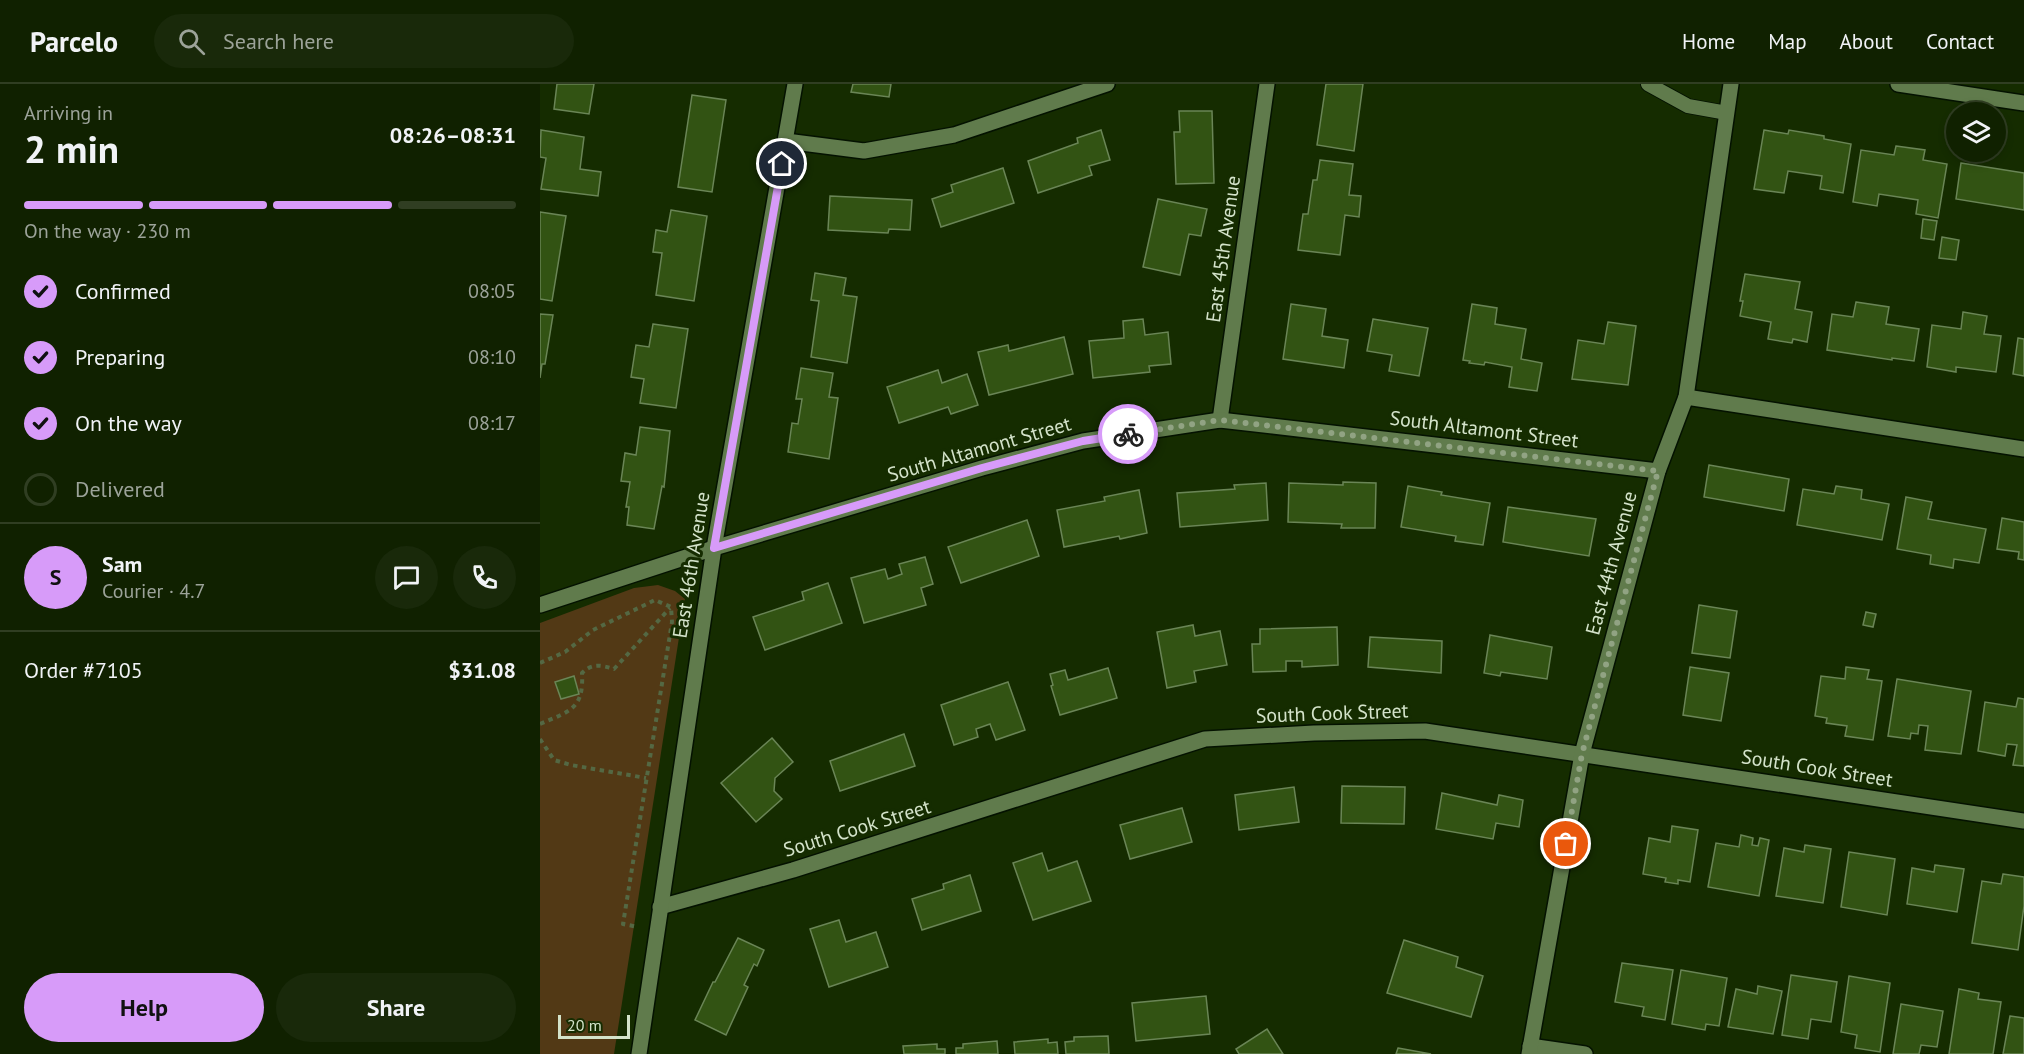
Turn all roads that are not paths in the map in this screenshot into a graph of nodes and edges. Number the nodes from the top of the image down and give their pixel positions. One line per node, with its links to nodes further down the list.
1 (795, 84): 9 (street, East 46th Avenue)
2 (1107, 84): 9 (street)
3 (1267, 84): 11 (street, East 45th Avenue)
4 (1648, 84): 8 (lane)
5 (1731, 84): 8 (street, East 44th Avenue)
6 (1898, 84): 7 (street)
7 (2024, 103)
8 (1727, 113): 10 (street, East 44th Avenue)
9 (786, 141): 14 (street, East 46th Avenue)
10 (1686, 397): 12 (street); 13 (street, East 44th Avenue)
11 (1220, 420): 13 (street, South Altamont Street); 14 (street, South Altamont Street)
12 (2024, 449)
13 (1658, 471): 16 (street, East 44th Avenue)
14 (714, 548): 15 (street, South Altamont Street); 18 (street, East 46th Avenue)
15 (540, 605)
16 (1582, 754): 17 (street, South Cook Street); 18 (street, South Cook Street); 19 (street, East 44th Avenue)
17 (2024, 820)
18 (660, 907): 20 (street, East 46th Avenue)
19 (1530, 1050): 21 (street)
20 (639, 1054)
21 (1585, 1054)

